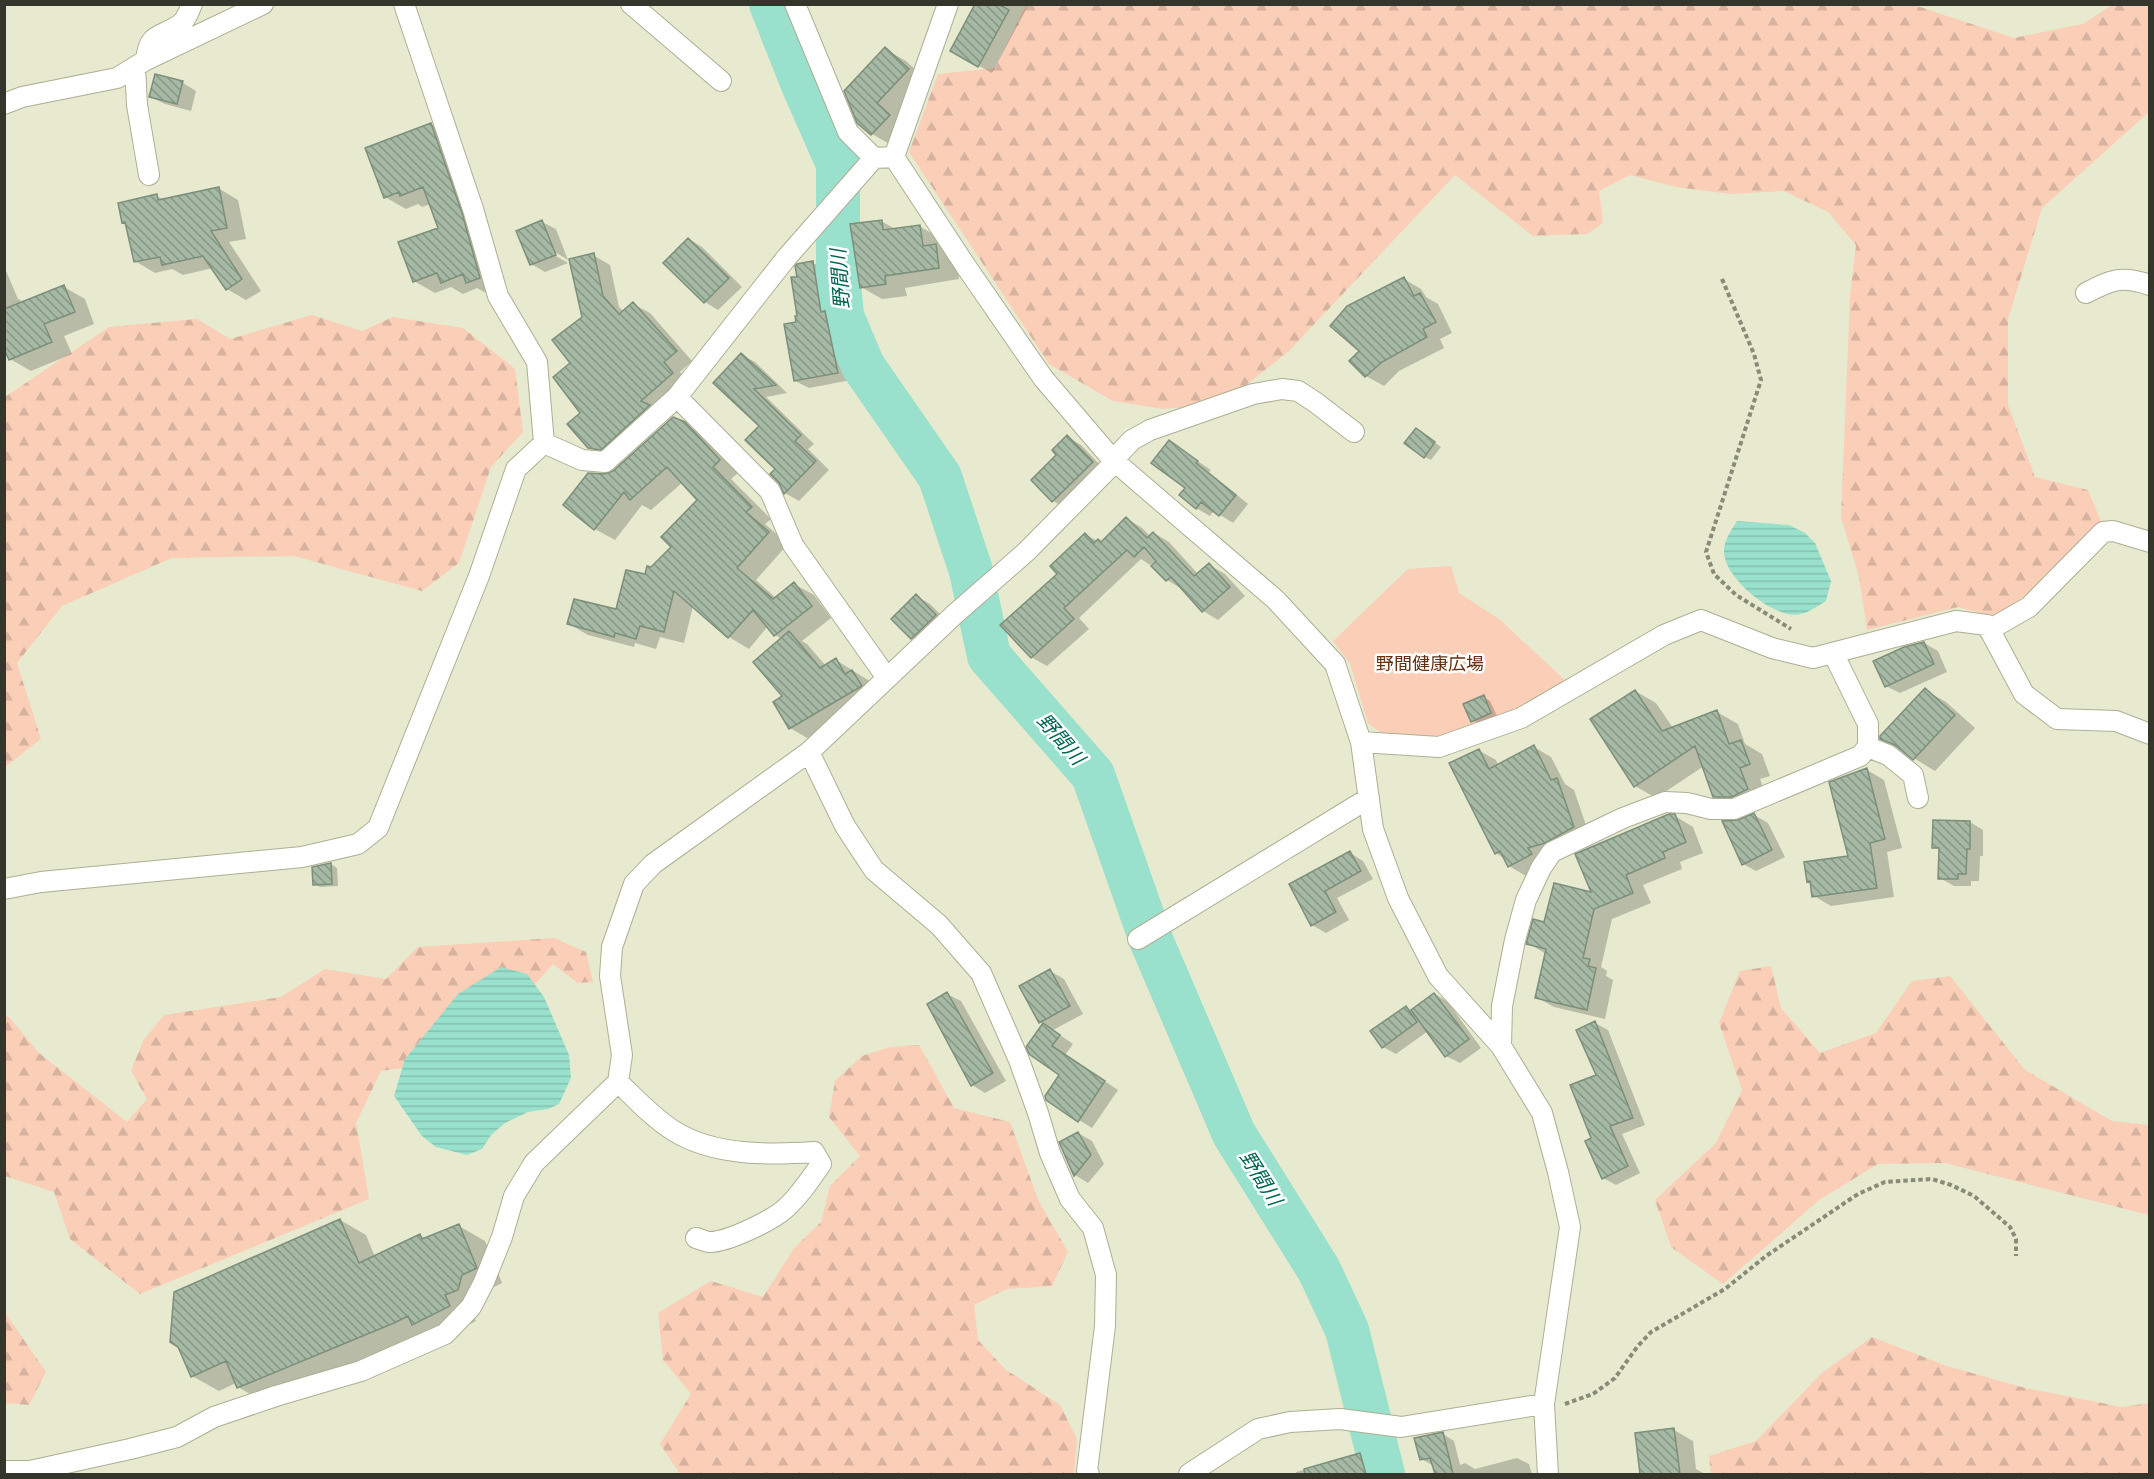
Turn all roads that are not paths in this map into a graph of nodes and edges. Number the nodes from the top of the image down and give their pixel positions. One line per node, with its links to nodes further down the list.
1 (192, 4): 7 (street)
2 (263, 4): 7 (street)
3 (404, 4): 17 (street)
4 (631, 4): 8 (street)
5 (795, 4): 11 (street)
6 (948, 4): 10 (street)
7 (141, 64): 9 (street); 12 (street)
8 (721, 81)
9 (4, 104)
10 (894, 157): 11 (street); 18 (street)
11 (874, 158): 15 (street)
12 (149, 175)
13 (2150, 285): 14 (street)
14 (2086, 293)
15 (677, 397): 17 (street); 22 (street)
16 (1354, 432): 18 (street)
17 (544, 443): 29 (street)
18 (1114, 461): 22 (street); 24 (street)
19 (2150, 542): 20 (street)
20 (1989, 630): 21 (street); 23 (street)
21 (1826, 654): 24 (street); 25 (street)
22 (887, 678): 26 (street)
23 (2150, 734)
24 (1361, 742): 27 (street)
25 (1868, 747): 28 (street); 31 (street)
26 (809, 752): 32 (street); 36 (street)
27 (1369, 798): 30 (street); 31 (street)
28 (1918, 798)
29 (4, 889)
30 (1138, 939)
31 (1501, 1046): 34 (street)
32 (618, 1082): 33 (street); 35 (street)
33 (696, 1238)
34 (1544, 1404): 37 (street); 38 (street)
35 (4, 1471)
36 (1089, 1474)
37 (1189, 1474)
38 (1548, 1474)

